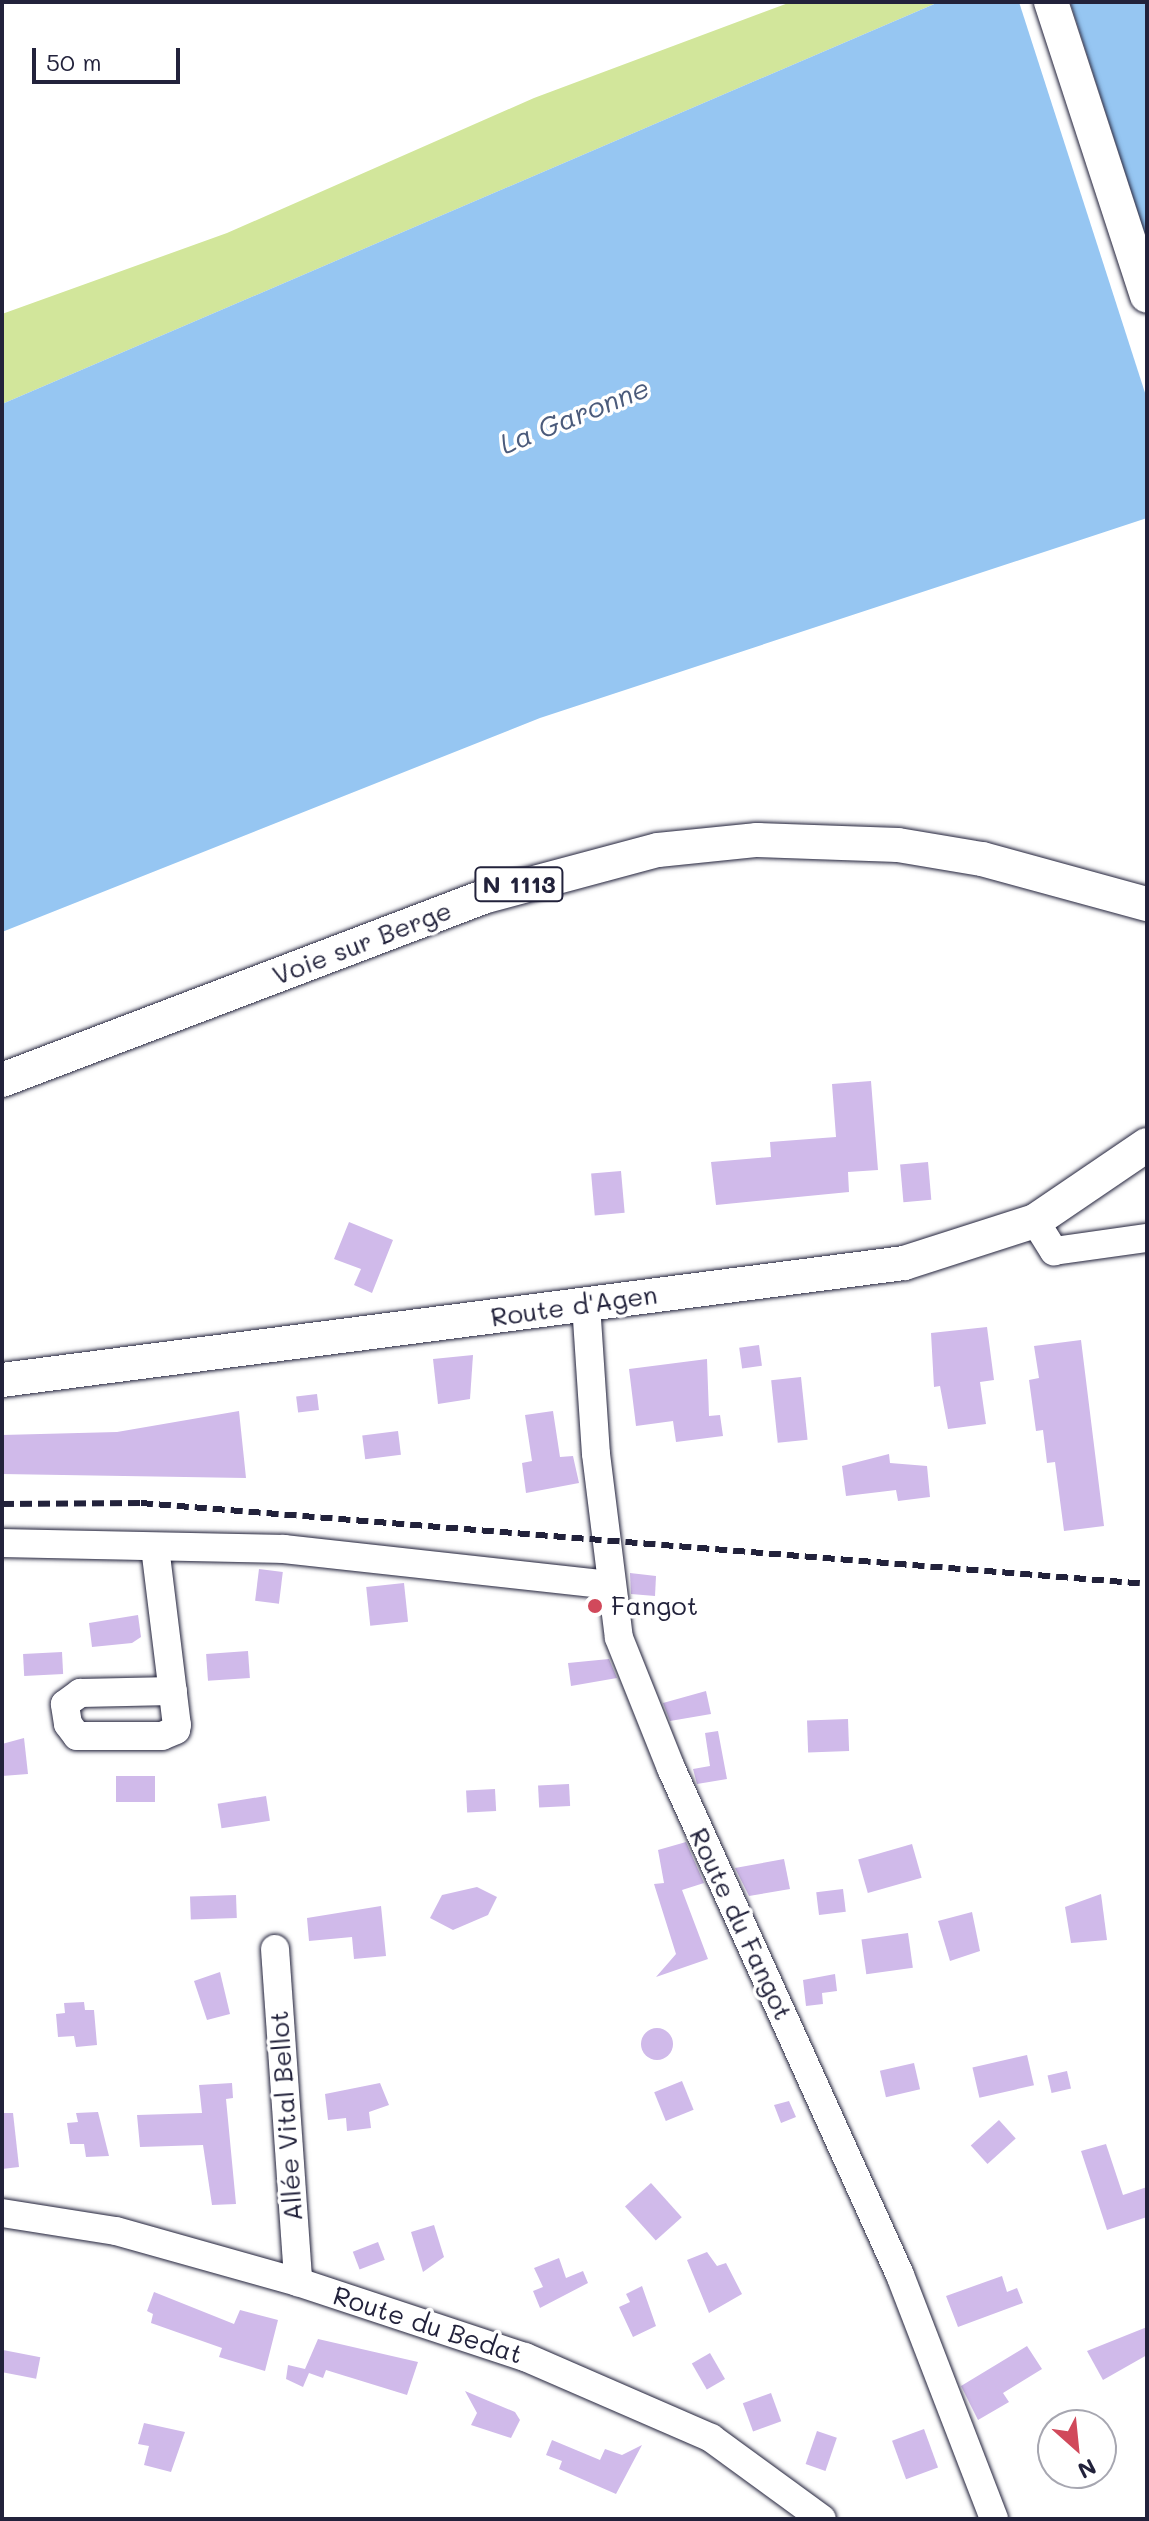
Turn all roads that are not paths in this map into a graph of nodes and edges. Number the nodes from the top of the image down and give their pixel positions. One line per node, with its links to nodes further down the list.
1 (1051, 2): 2 (main road)
2 (1147, 296)
3 (1063, 881): 4 (main road, N 1113); 5 (main road, N 1113); 6 (main road, Voie sur Berge / N 1113)
4 (1147, 904)
5 (1147, 918)
6 (2, 1080)
7 (1140, 1154): 8 (main road, Route d'Agen)
8 (1035, 1221): 9 (street); 10 (main road, Route d'Agen)
9 (1147, 1238)
10 (586, 1304): 11 (main road, Route d'Agen); 14 (street, Route du Fangot)
11 (2, 1380)
12 (2, 1543): 13 (street)
13 (155, 1547): 14 (street); 15 (street)
14 (609, 1585): 20 (street, Route du Fangot)
15 (173, 1691)
16 (275, 1949): 18 (street, Allée Vital Bellot)
17 (2, 2213): 18 (street, Route du Bedat)
18 (298, 2282): 19 (street, Route du Bedat)
19 (822, 2519)
20 (994, 2519)

